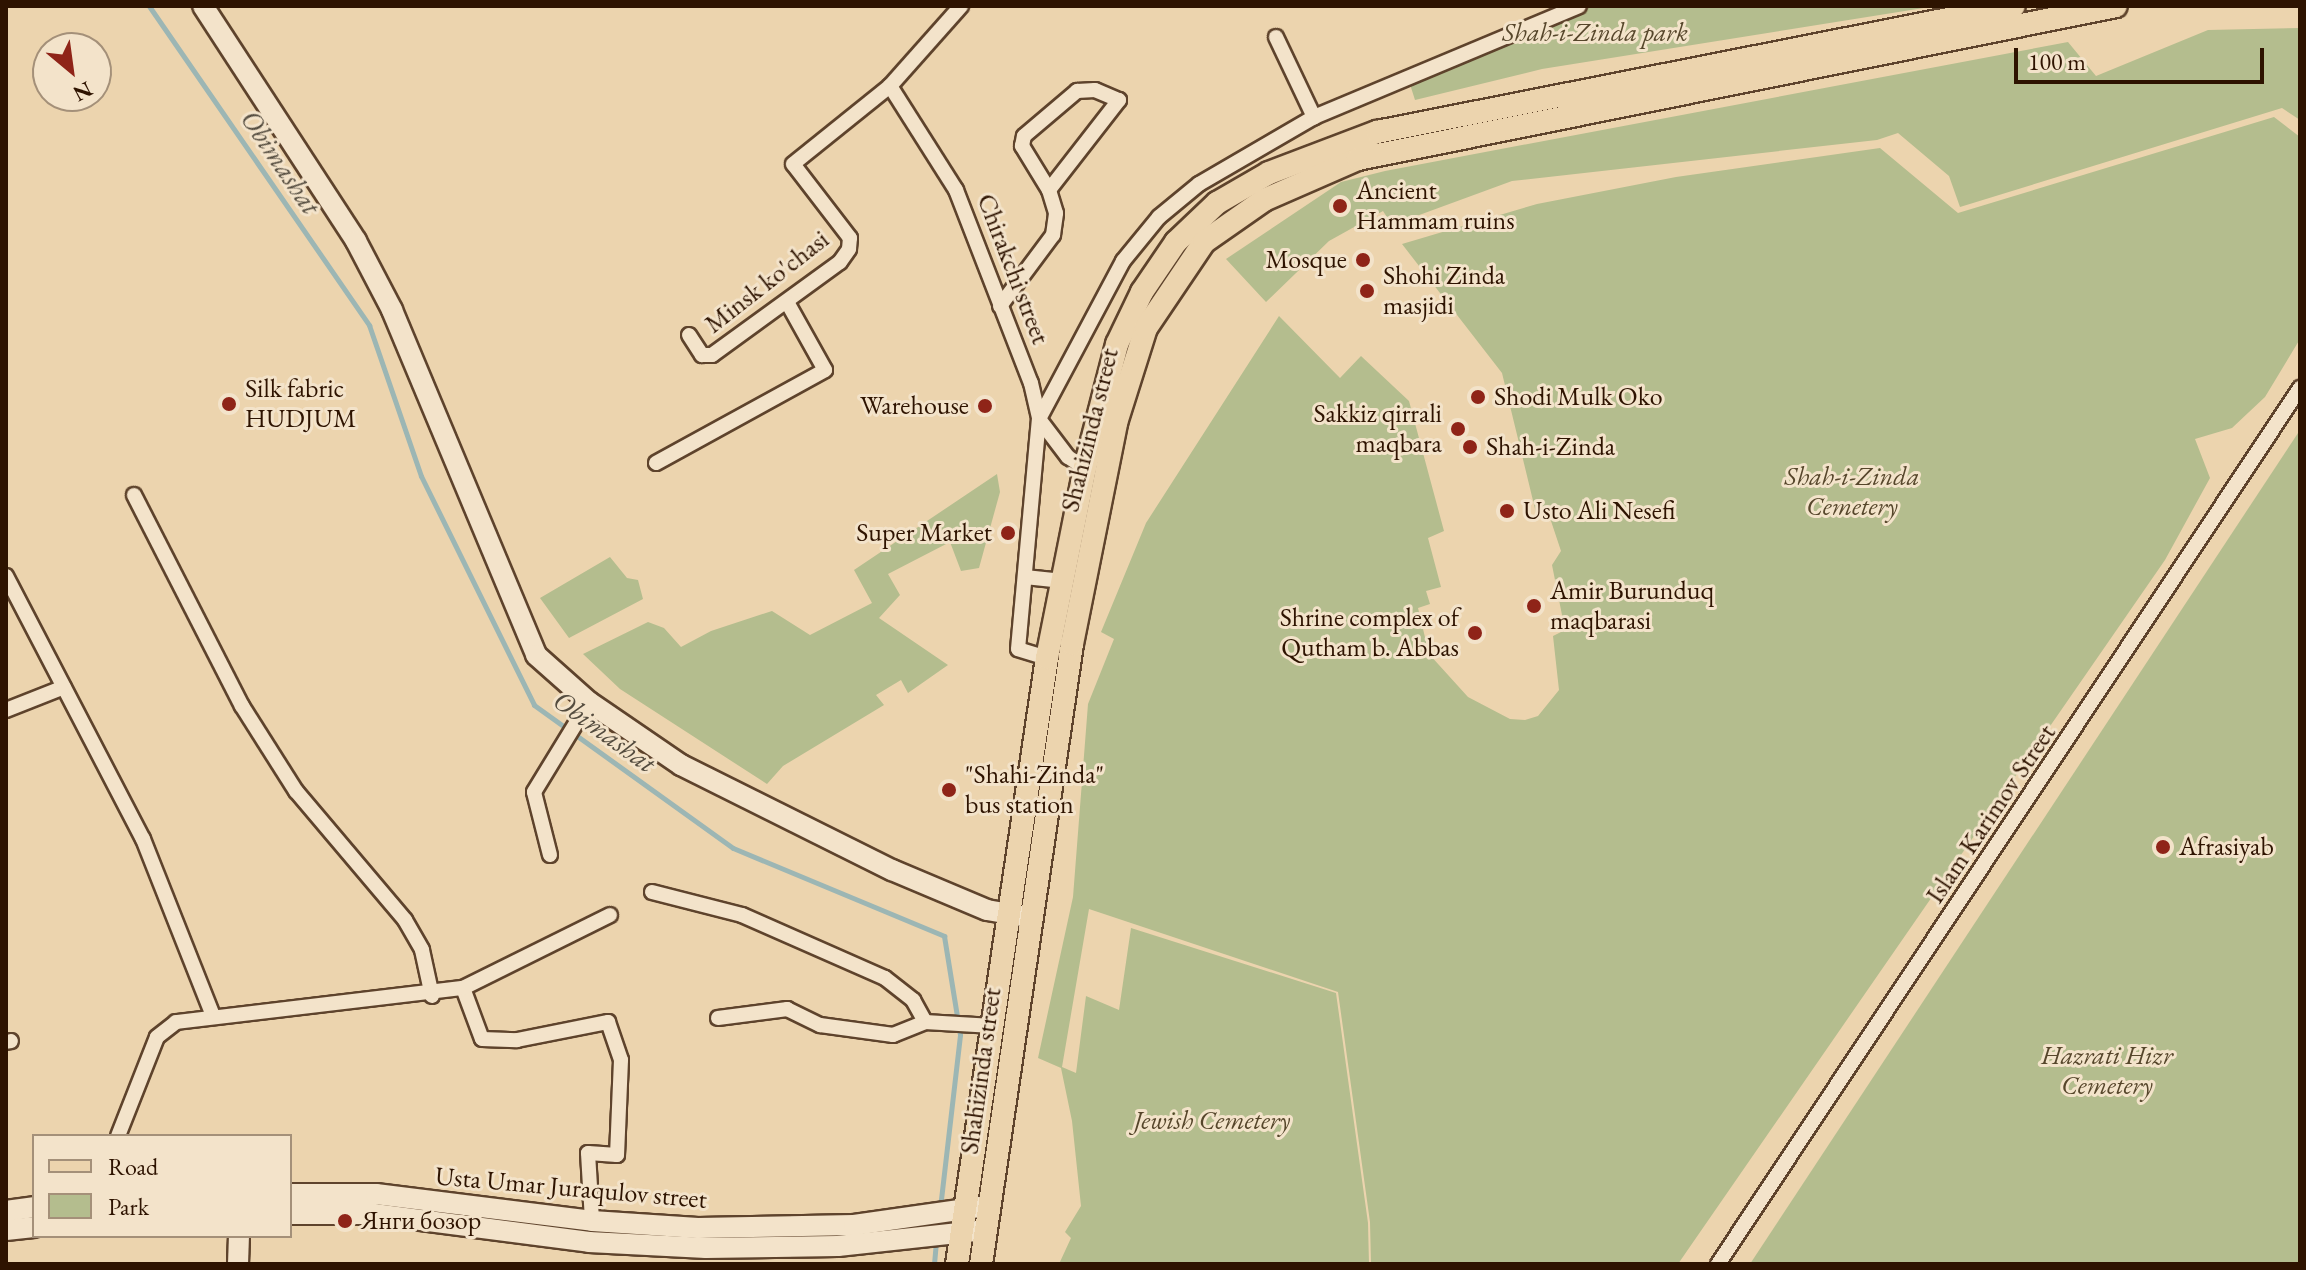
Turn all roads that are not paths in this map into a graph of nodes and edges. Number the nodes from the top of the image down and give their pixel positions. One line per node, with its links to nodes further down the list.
1 (203, 6): 23 (main road)
2 (961, 6): 7 (street)
3 (1577, 6): 8 (street)
4 (2014, 6): 16 (main road, Shahizinda street)
5 (2116, 6): 29 (main road, Shahizinda street)
6 (1276, 37): 8 (street)
7 (890, 86): 10 (street, Minsk ko'chasi); 11 (street, Chirakchi street)
8 (1314, 117): 14 (street)
9 (1049, 190): 9 (street); 11 (street)
10 (787, 302): 12 (street, Minsk ko'chasi); 15 (street)
11 (1000, 306): 14 (street, Chirakchi street)
12 (689, 335)
13 (2300, 388): 51 (street, Islam Karimov Street)
14 (1039, 419): 16 (street, Chirakchi street); 19 (street)
15 (656, 463)
16 (1085, 468): 20 (main road, Shahizinda street)
17 (134, 495): 31 (street)
18 (6, 576): 22 (street)
19 (1025, 577): 20 (street); 21 (street)
20 (1063, 581): 21 (main road, Shahizinda street)
21 (1047, 658): 27 (main road, Shahizinda street)
22 (64, 687): 24 (street); 32 (street)
23 (589, 702): 25 (street); 27 (main road)
24 (6, 710)
25 (550, 855)
26 (652, 892): 34 (street)
27 (1010, 913): 29 (main road); 35 (main road, Shahizinda street)
28 (610, 915): 30 (street)
29 (1032, 918): 38 (main road, Shahizinda street)
30 (463, 988): 31 (street); 43 (street)
31 (432, 996): 32 (street)
32 (213, 1016): 36 (street)
33 (718, 1018): 34 (street)
34 (930, 1021): 35 (street)
35 (993, 1026): 42 (main road, Shahizinda street)
36 (119, 1134)
37 (292, 1194): 43 (main road, Usta Umar Juraqulov street)
38 (990, 1206): 42 (main road, Usta Umar Juraqulov street); 46 (main road, Shahizinda street)
39 (32, 1207): 40 (main road)
40 (6, 1211)
41 (292, 1214): 42 (main road, Usta Umar Juraqulov street)
42 (965, 1219): 43 (main road, Usta Umar Juraqulov street); 46 (main road, Usta Umar Juraqulov street); 49 (main road, Shahizinda street)
43 (592, 1221)
44 (32, 1227): 45 (main road)
45 (6, 1230)
46 (986, 1231): 50 (main road, Shahizinda street)
47 (239, 1238): 48 (main road)
48 (238, 1264)
49 (957, 1264)
50 (981, 1264)
51 (1718, 1264)

